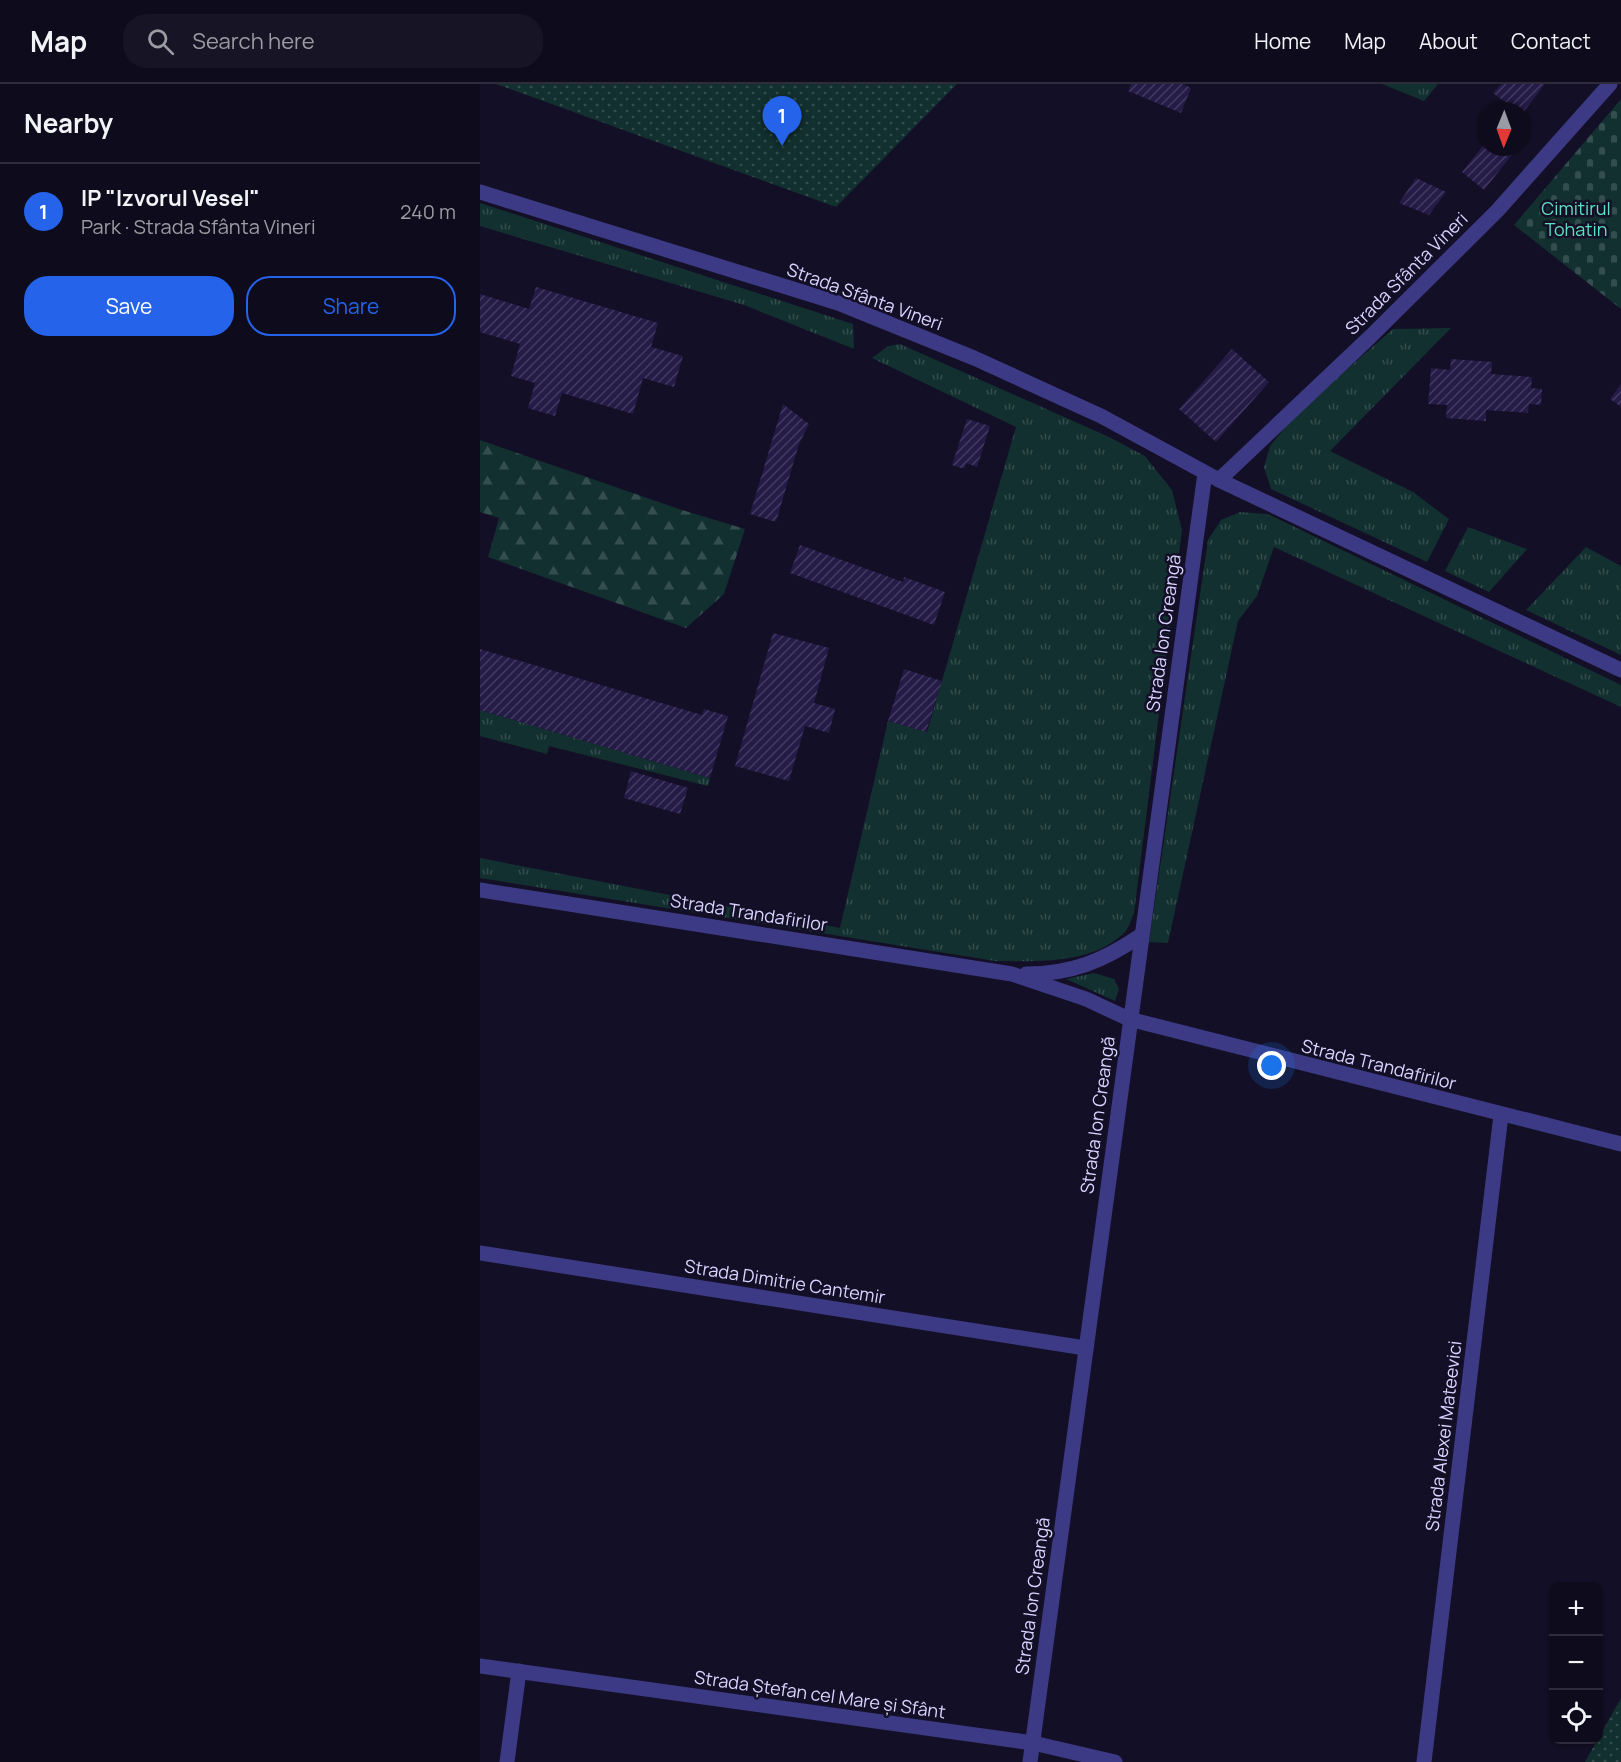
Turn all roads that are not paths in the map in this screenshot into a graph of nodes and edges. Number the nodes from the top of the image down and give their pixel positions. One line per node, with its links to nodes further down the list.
1 (1610, 84): 3 (street, Strada Sfânta Vineri)
2 (480, 192): 3 (street, Strada Sfânta Vineri)
3 (1212, 476): 4 (street, Strada Sfânta Vineri); 6 (street, Strada Ion Creangă)
4 (1621, 670)
5 (480, 890): 7 (street, Strada Trandafirilor)
6 (1140, 936): 7 (street); 8 (street, Strada Ion Creangă)
7 (1012, 974): 8 (street, Strada Trandafirilor)
8 (1129, 1019): 9 (street, Strada Trandafirilor); 12 (street, Strada Ion Creangă)
9 (1501, 1115): 10 (street, Strada Trandafirilor); 19 (street, Strada Alexei Mateevici)
10 (1621, 1144)
11 (480, 1253): 12 (street, Strada Dimitrie Cantemir)
12 (1085, 1348): 15 (street, Strada Ion Creangă)
13 (480, 1666): 14 (street, Strada Ștefan cel Mare și Sfânt)
14 (519, 1671): 15 (street, Strada Ștefan cel Mare și Sfânt); 16 (street)
15 (1033, 1743): 17 (street, Strada Ion Creangă); 18 (street, Strada Ștefan cel Mare și Sfânt)
16 (507, 1762)
17 (1030, 1762)
18 (1114, 1762)
19 (1424, 1762)

